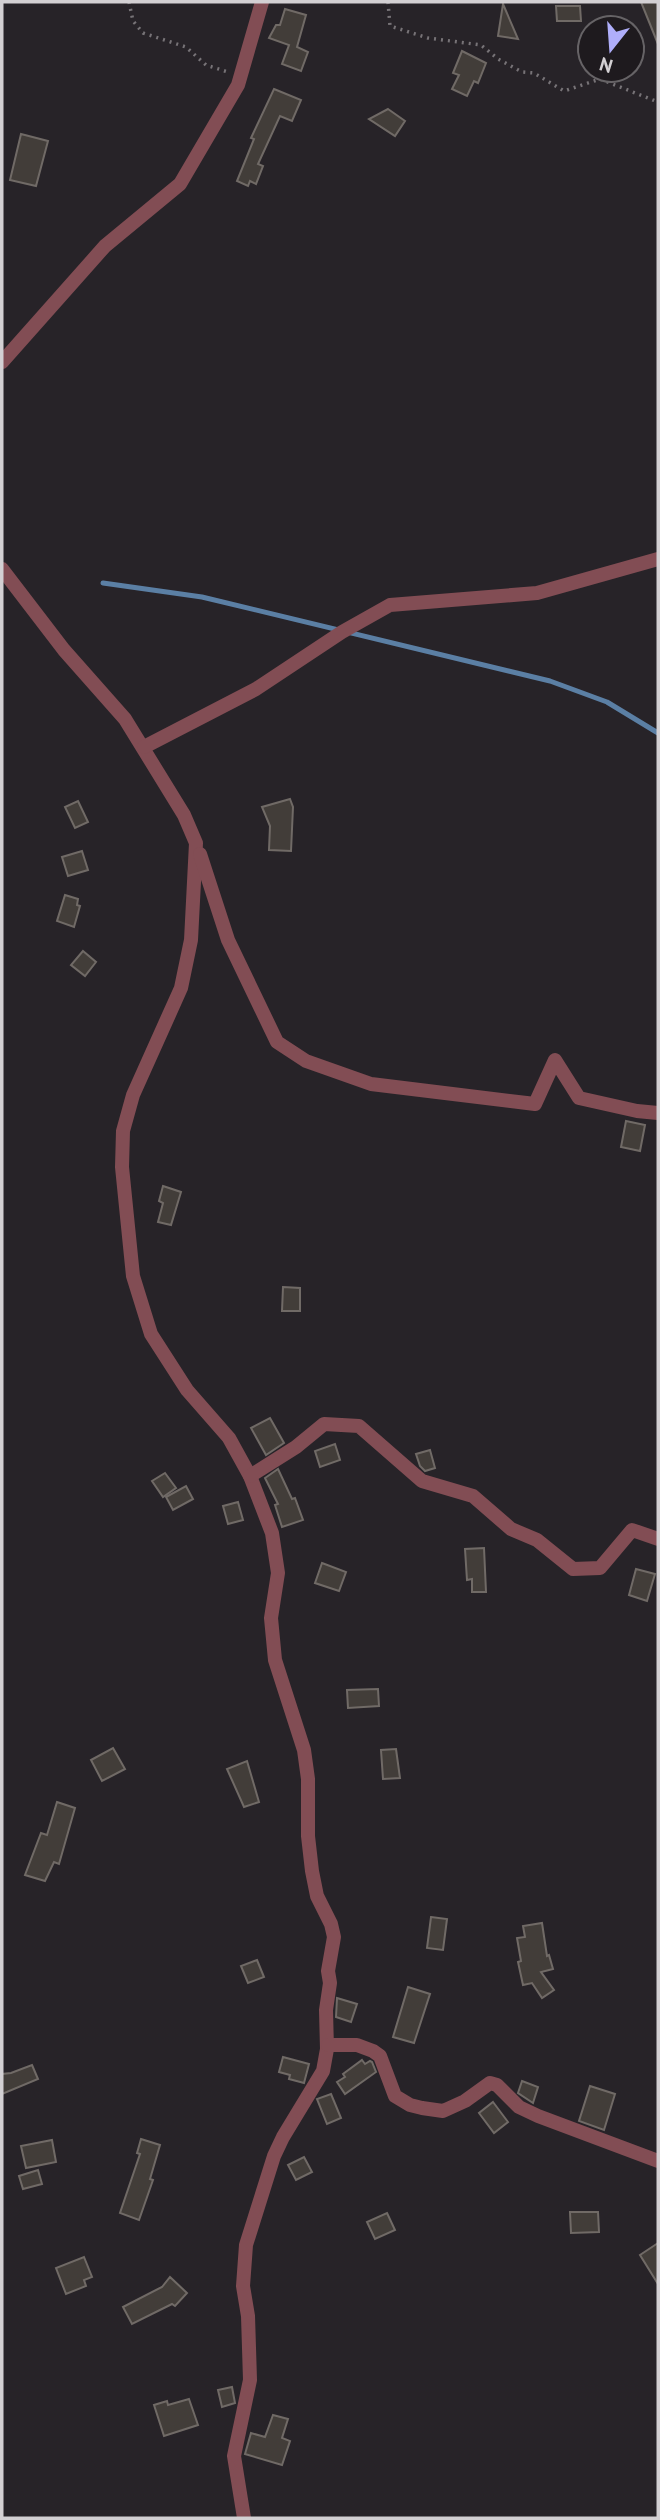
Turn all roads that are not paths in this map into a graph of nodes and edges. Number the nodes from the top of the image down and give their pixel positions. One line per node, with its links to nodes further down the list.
1 (262, 2): 2 (street)
2 (2, 362)
3 (658, 559): 5 (street)
4 (2, 569): 5 (street)
5 (144, 747): 6 (street)
6 (196, 843): 7 (street); 8 (street)
7 (658, 1113)
8 (250, 1476): 9 (street); 10 (street)
9 (658, 1539)
10 (328, 2045): 11 (street); 12 (street)
11 (658, 2161)
12 (244, 2518)

